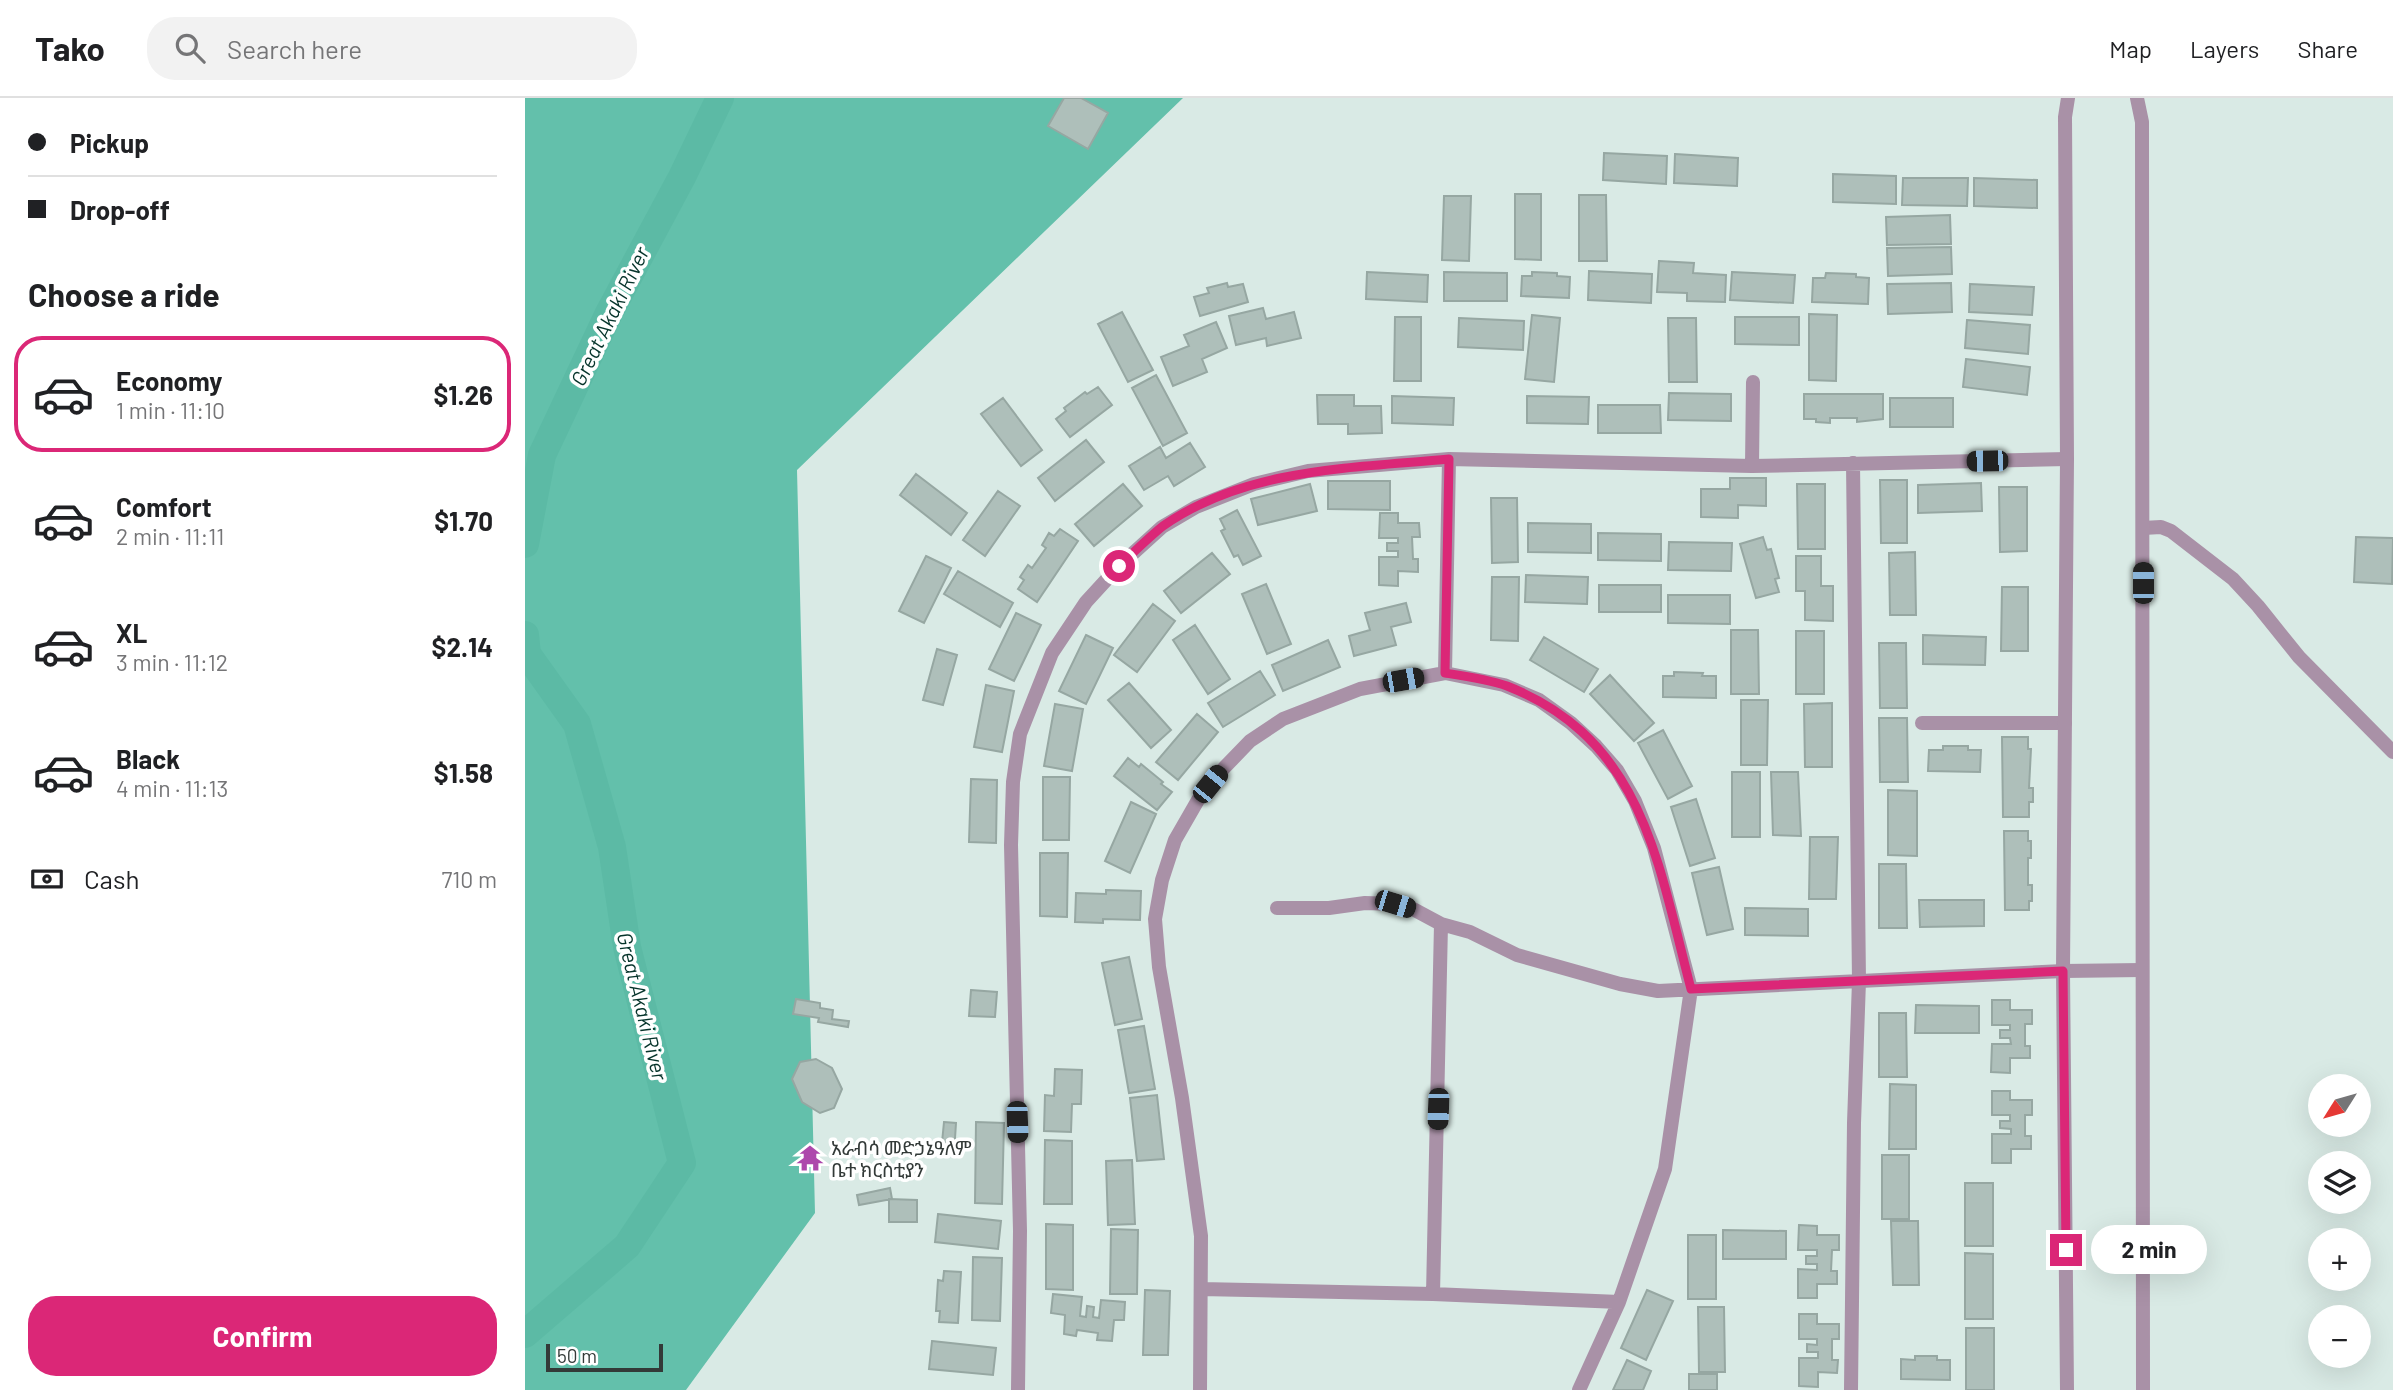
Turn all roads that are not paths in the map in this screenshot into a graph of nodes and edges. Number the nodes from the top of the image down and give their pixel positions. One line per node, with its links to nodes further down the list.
1 (2068, 98): 5 (street)
2 (2137, 98): 8 (street)
3 (1753, 382): 7 (street)
4 (1449, 459): 7 (street); 9 (street); 22 (street)
5 (2067, 459): 6 (street); 11 (street)
6 (1853, 463): 7 (street); 17 (street)
7 (1752, 466)
8 (2143, 528): 12 (street); 15 (street)
9 (1445, 673): 18 (street); 19 (street)
10 (1922, 723): 11 (street)
11 (2065, 723): 16 (street)
12 (2393, 752)
13 (1277, 908): 14 (street)
14 (1441, 924): 18 (street); 20 (street)
15 (2142, 970): 16 (street); 27 (street)
16 (2063, 971): 17 (street); 26 (street)
17 (1859, 981): 18 (street); 25 (street)
18 (1691, 989): 21 (street)
19 (1201, 1289): 20 (street); 23 (street)
20 (1433, 1294): 21 (street)
21 (1619, 1302): 24 (street)
22 (1018, 1390)
23 (1200, 1390)
24 (1579, 1390)
25 (1851, 1390)
26 (2067, 1390)
27 (2143, 1390)

